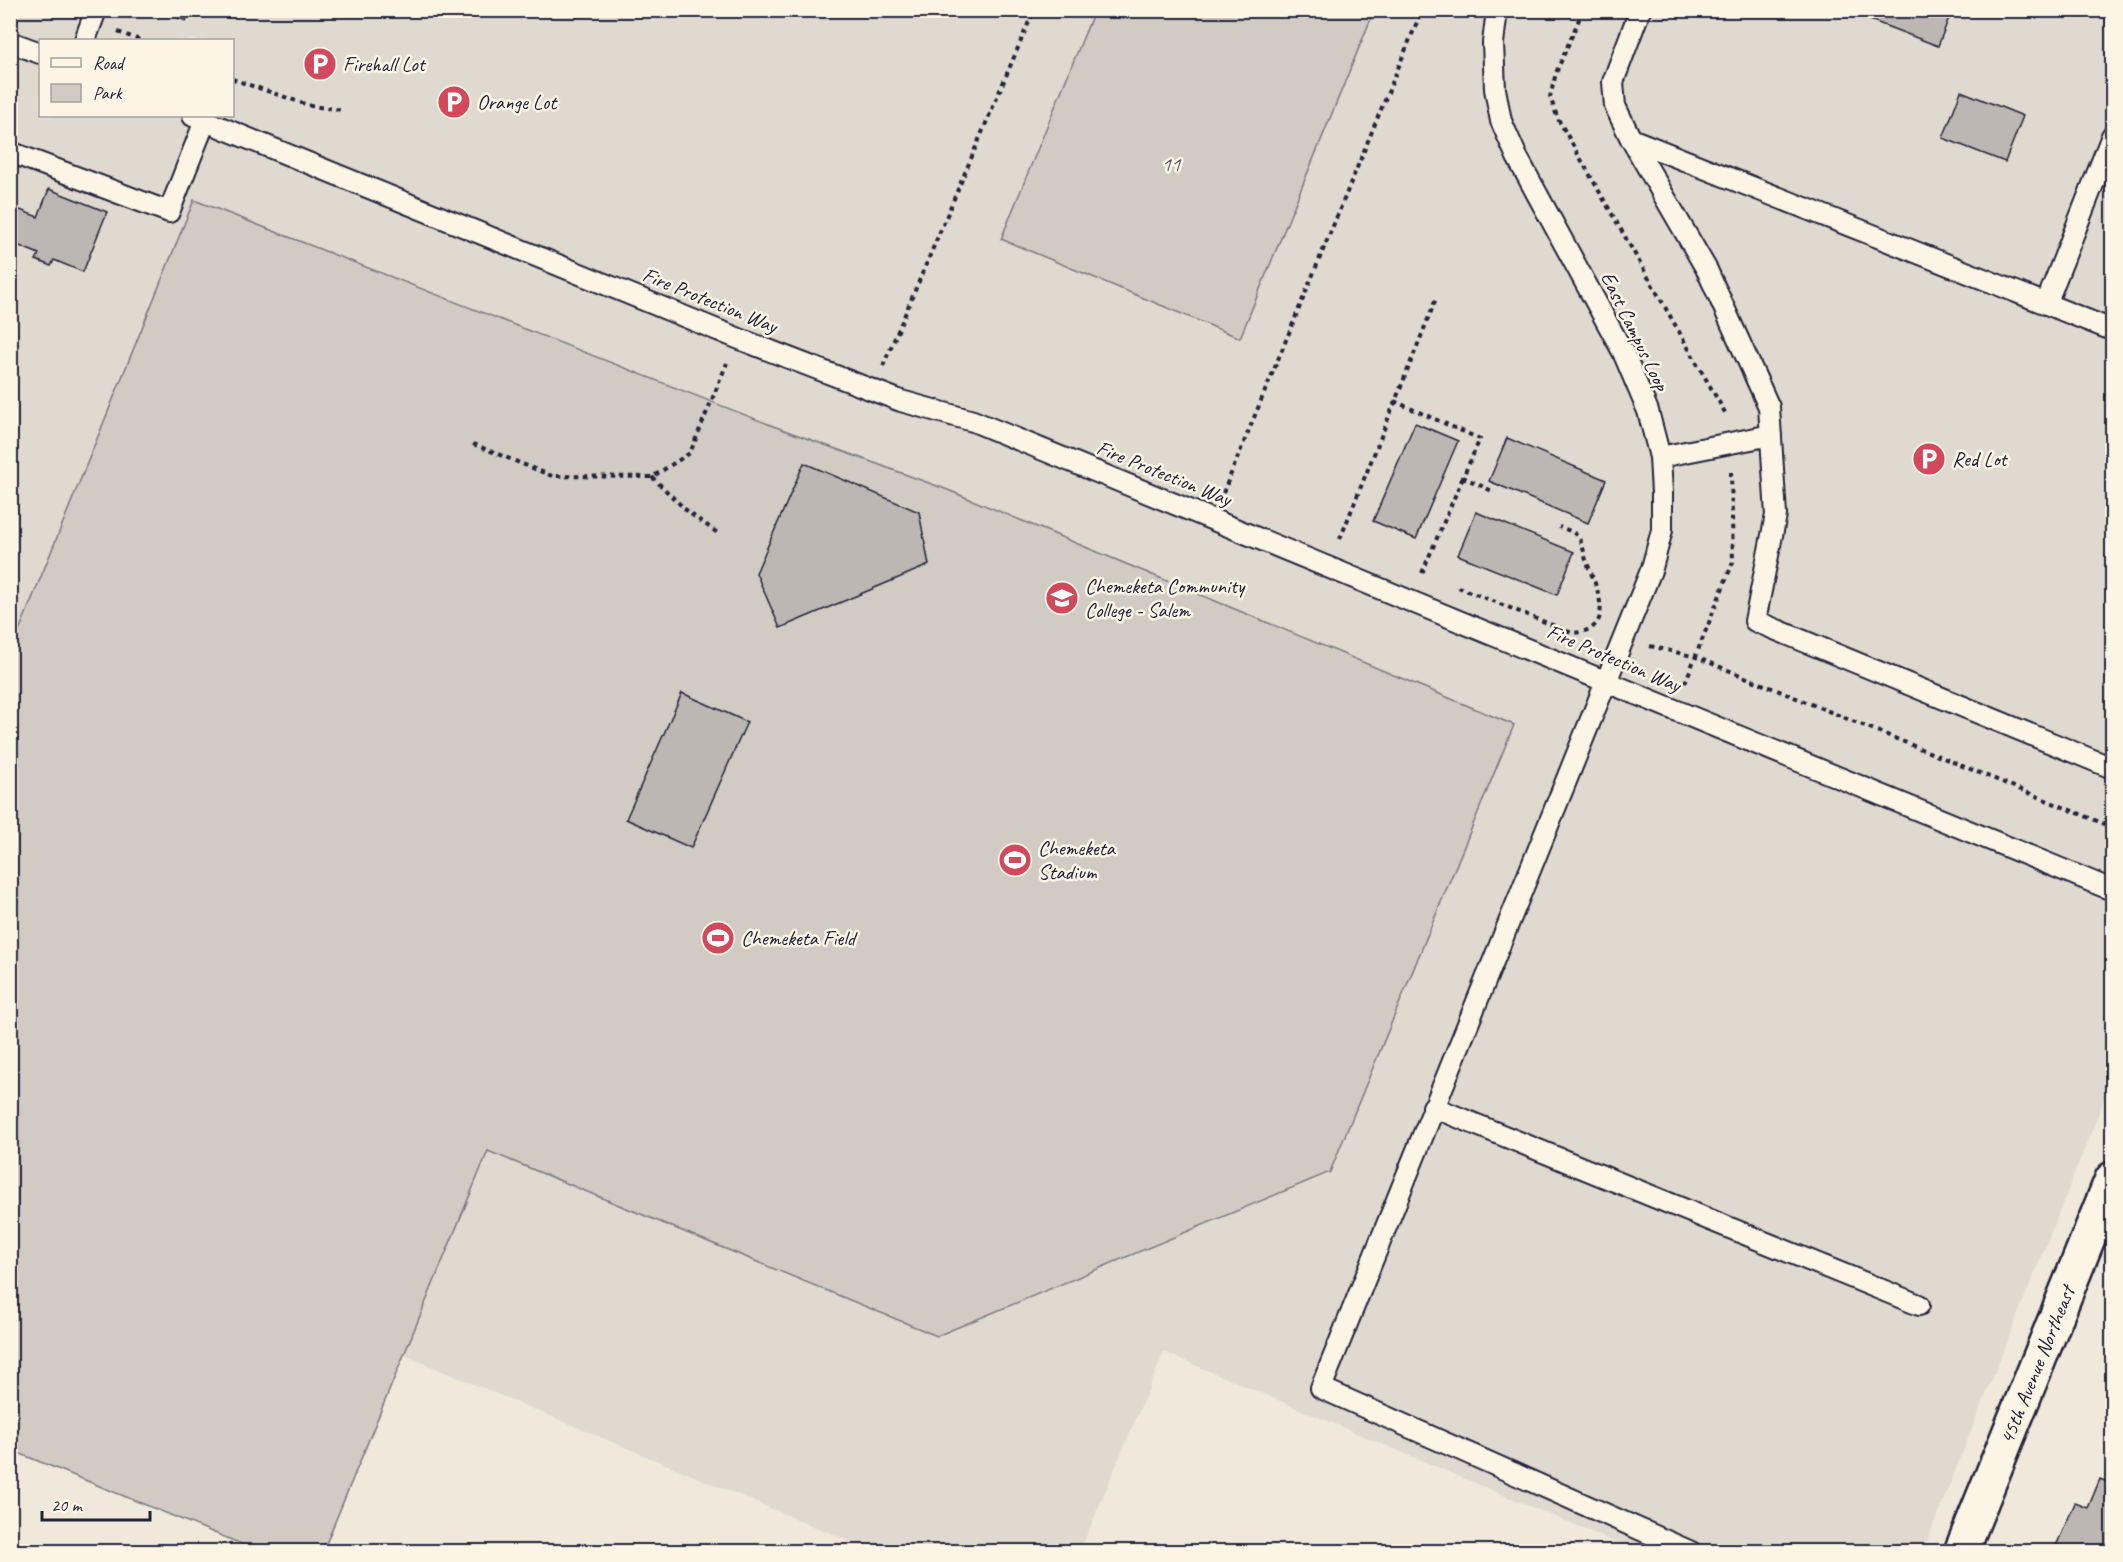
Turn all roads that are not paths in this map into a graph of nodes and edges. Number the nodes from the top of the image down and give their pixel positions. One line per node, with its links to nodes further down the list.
1 (96, 10): 4 (lane)
2 (1497, 10): 14 (lane, East Campus Loop)
3 (1640, 10): 9 (lane)
4 (85, 39)
5 (10, 42): 6 (lane)
6 (39, 53)
7 (199, 118): 10 (lane); 15 (lane, Fire Protection Way)
8 (2112, 136): 11 (lane)
9 (1631, 139): 11 (lane); 13 (lane)
10 (10, 152)
11 (2046, 303): 12 (lane)
12 (2112, 330)
13 (1771, 435): 14 (lane); 16 (lane)
14 (1660, 457): 15 (lane, East Campus Loop)
15 (1605, 680): 17 (lane, Fire Protection Way); 18 (lane, East Campus Loop)
16 (2112, 768)
17 (2112, 890)
18 (1433, 1107): 20 (lane); 21 (lane, East Campus Loop)
19 (2112, 1179): 22 (street, 45th Avenue Northeast)
20 (1919, 1305)
21 (1691, 1551)
22 (1961, 1551)

